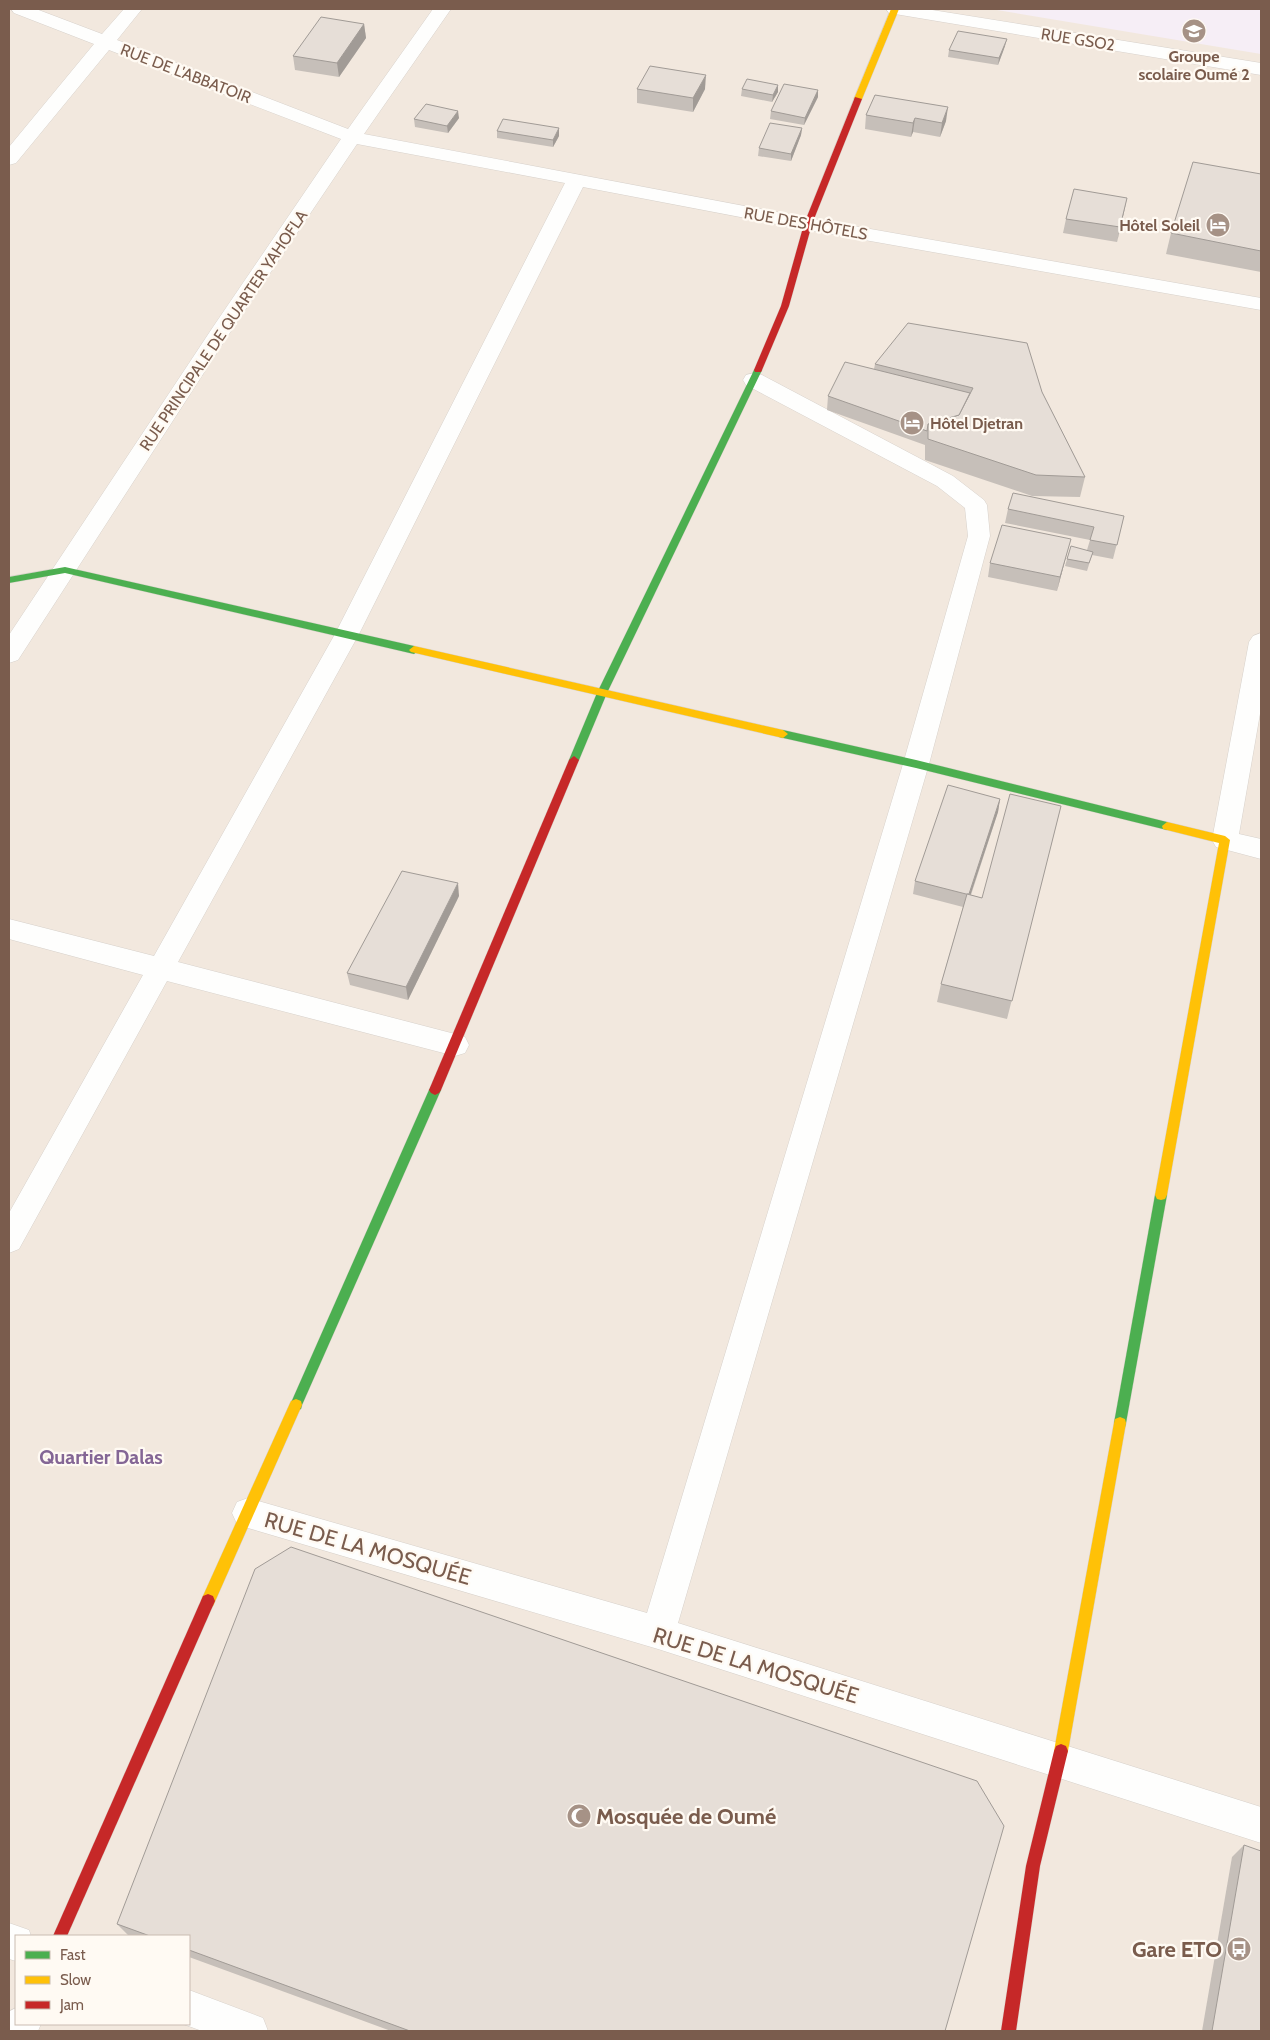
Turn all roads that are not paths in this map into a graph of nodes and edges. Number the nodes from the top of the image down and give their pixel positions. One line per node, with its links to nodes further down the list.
1 (20, 9): 5 (street, RUE DE L'ABBATOIR)
2 (133, 9): 5 (street)
3 (442, 9): 7 (street, RUE PRINCIPALE DE QUARTER YAHOFLA)
4 (895, 9): 6 (street, RUE GSO2); 10 (street)
5 (105, 41): 7 (street, RUE DE L'ABBATOIR); 8 (street)
6 (1261, 69)
7 (352, 137): 9 (street, RUE DES HÔTELS); 13 (street, RUE PRINCIPALE DE QUARTER YAHOFLA)
8 (9, 159)
9 (576, 181): 10 (street, RUE DES HÔTELS); 15 (street)
10 (808, 224): 11 (street, RUE DES HÔTELS); 12 (street)
11 (1261, 304)
12 (754, 380): 18 (street); 19 (street)
13 (65, 570): 14 (street); 15 (street); 17 (street, RUE PRINCIPALE DE QUARTER YAHOFLA)
14 (9, 580)
15 (347, 634): 18 (street); 23 (street)
16 (1261, 642): 20 (street)
17 (9, 654)
18 (602, 692): 19 (street); 24 (street)
19 (916, 764): 20 (street); 27 (street)
20 (1225, 840): 21 (street); 28 (street)
21 (1261, 849)
22 (9, 929): 23 (street)
23 (162, 968): 24 (street); 25 (street)
24 (455, 1044): 26 (street)
25 (9, 1240)
26 (248, 1512): 27 (street, RUE DE LA MOSQUÉE); 30 (street)
27 (658, 1633): 28 (street, RUE DE LA MOSQUÉE)
28 (1059, 1760): 29 (street, RUE DE LA MOSQUÉE); 33 (street)
29 (1261, 1826)
30 (60, 1935)
31 (190, 2008): 32 (street)
32 (250, 2031)
33 (1008, 2031)

